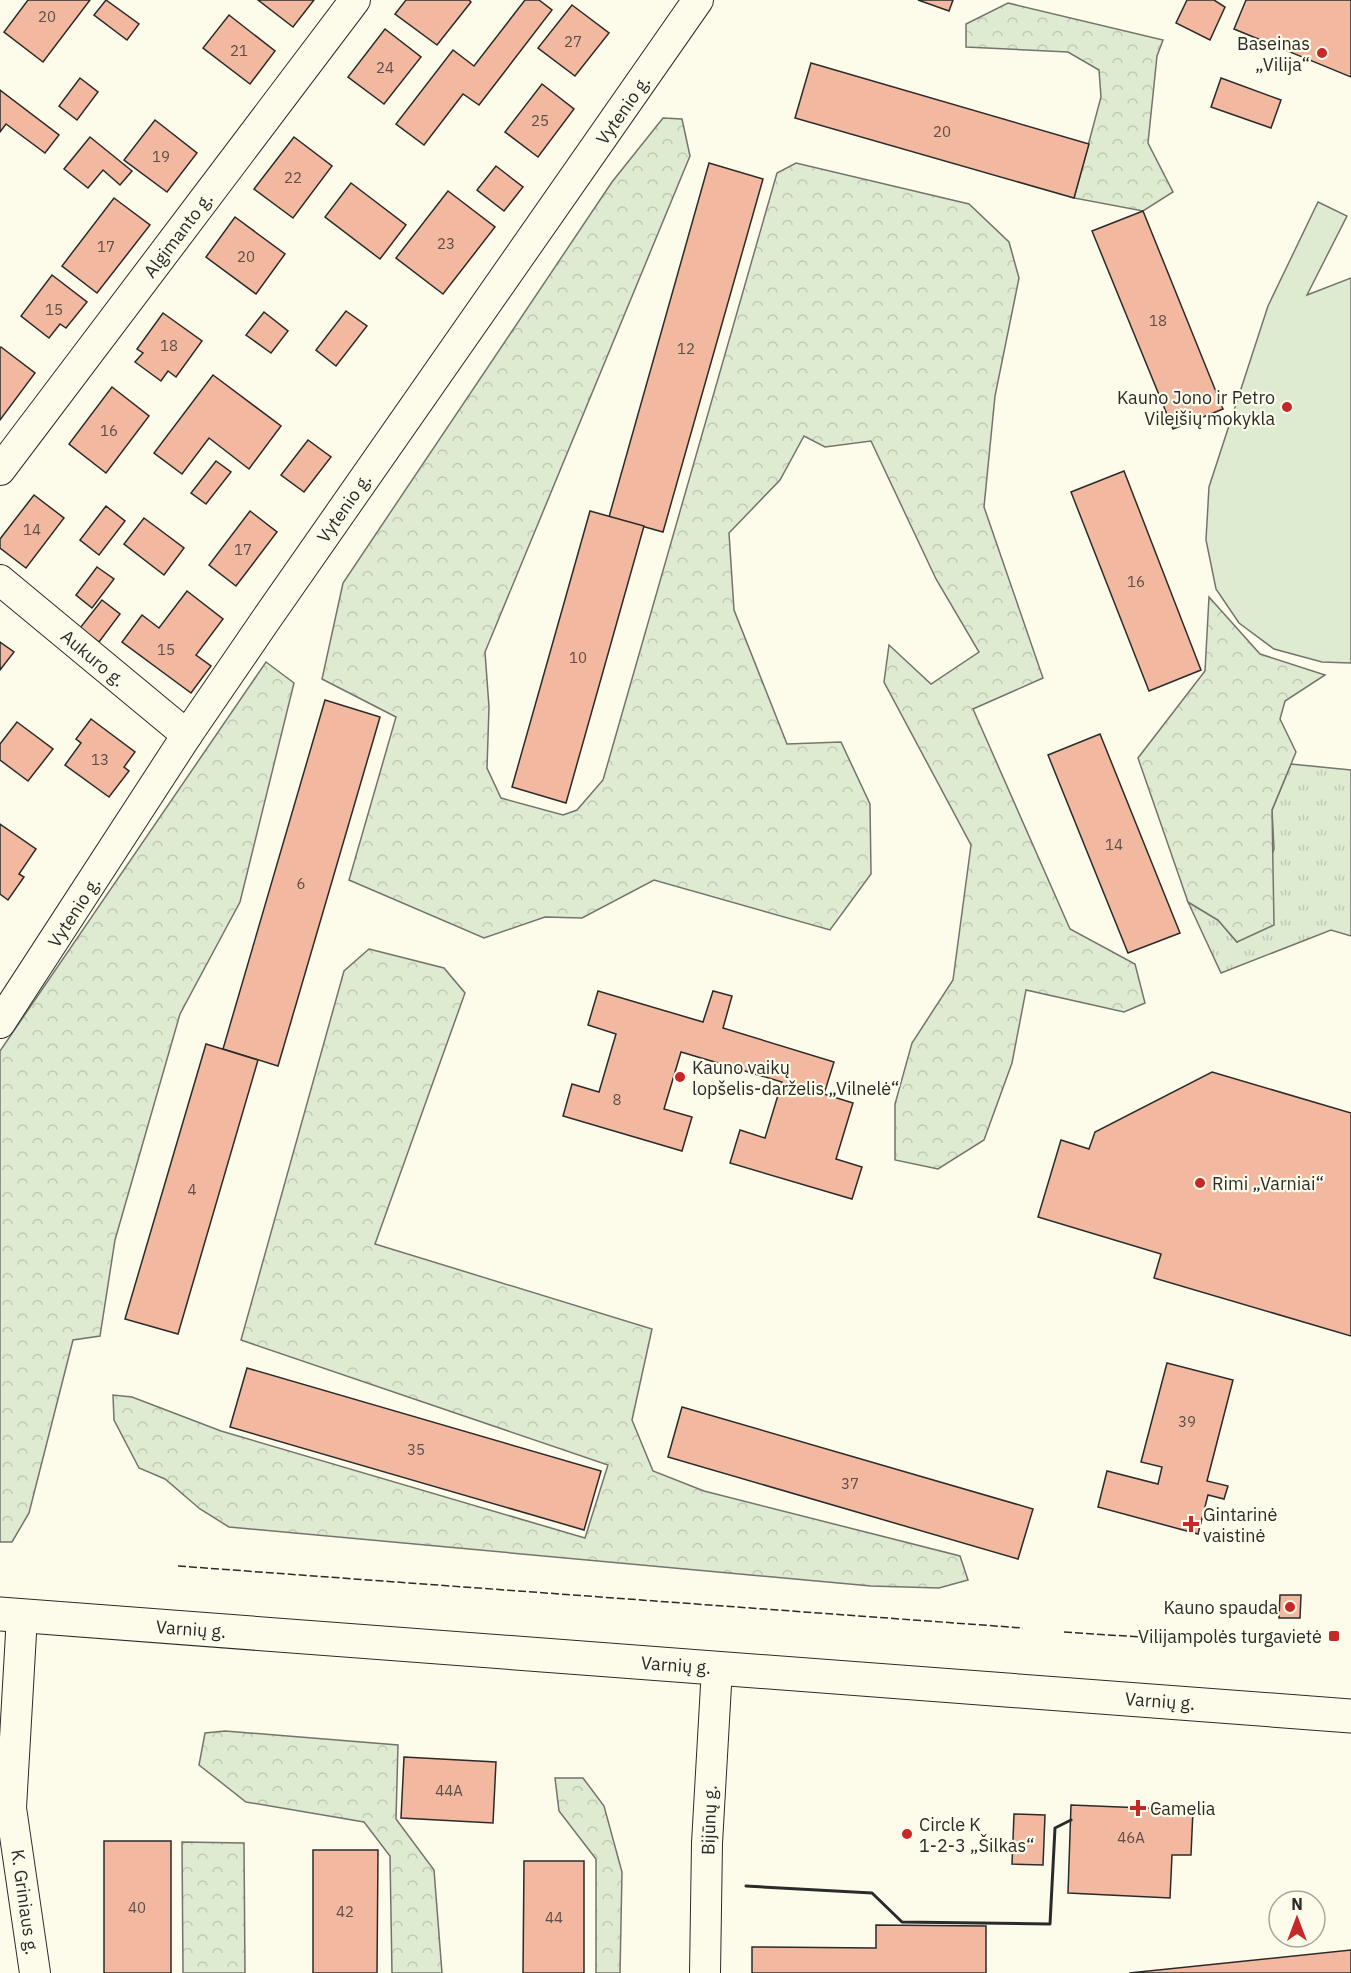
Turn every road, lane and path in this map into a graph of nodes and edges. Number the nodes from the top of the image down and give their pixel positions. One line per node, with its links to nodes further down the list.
1 (355, 0): 3 (street, Algimanto g.)
2 (698, 0): 5 (street, Vytenio g.)
3 (0, 470)
4 (0, 580): 5 (street, Aukuro g.)
5 (187, 735): 6 (street, Vytenio g.)
6 (0, 1023)
7 (11, 1615): 8 (main road, Varnių g.); 10 (street, K. Griniaus g.)
8 (717, 1668): 9 (main road, Varnių g.); 11 (street, Bijūnų g.)
9 (1351, 1716)
10 (35, 1973)
11 (705, 1973)

